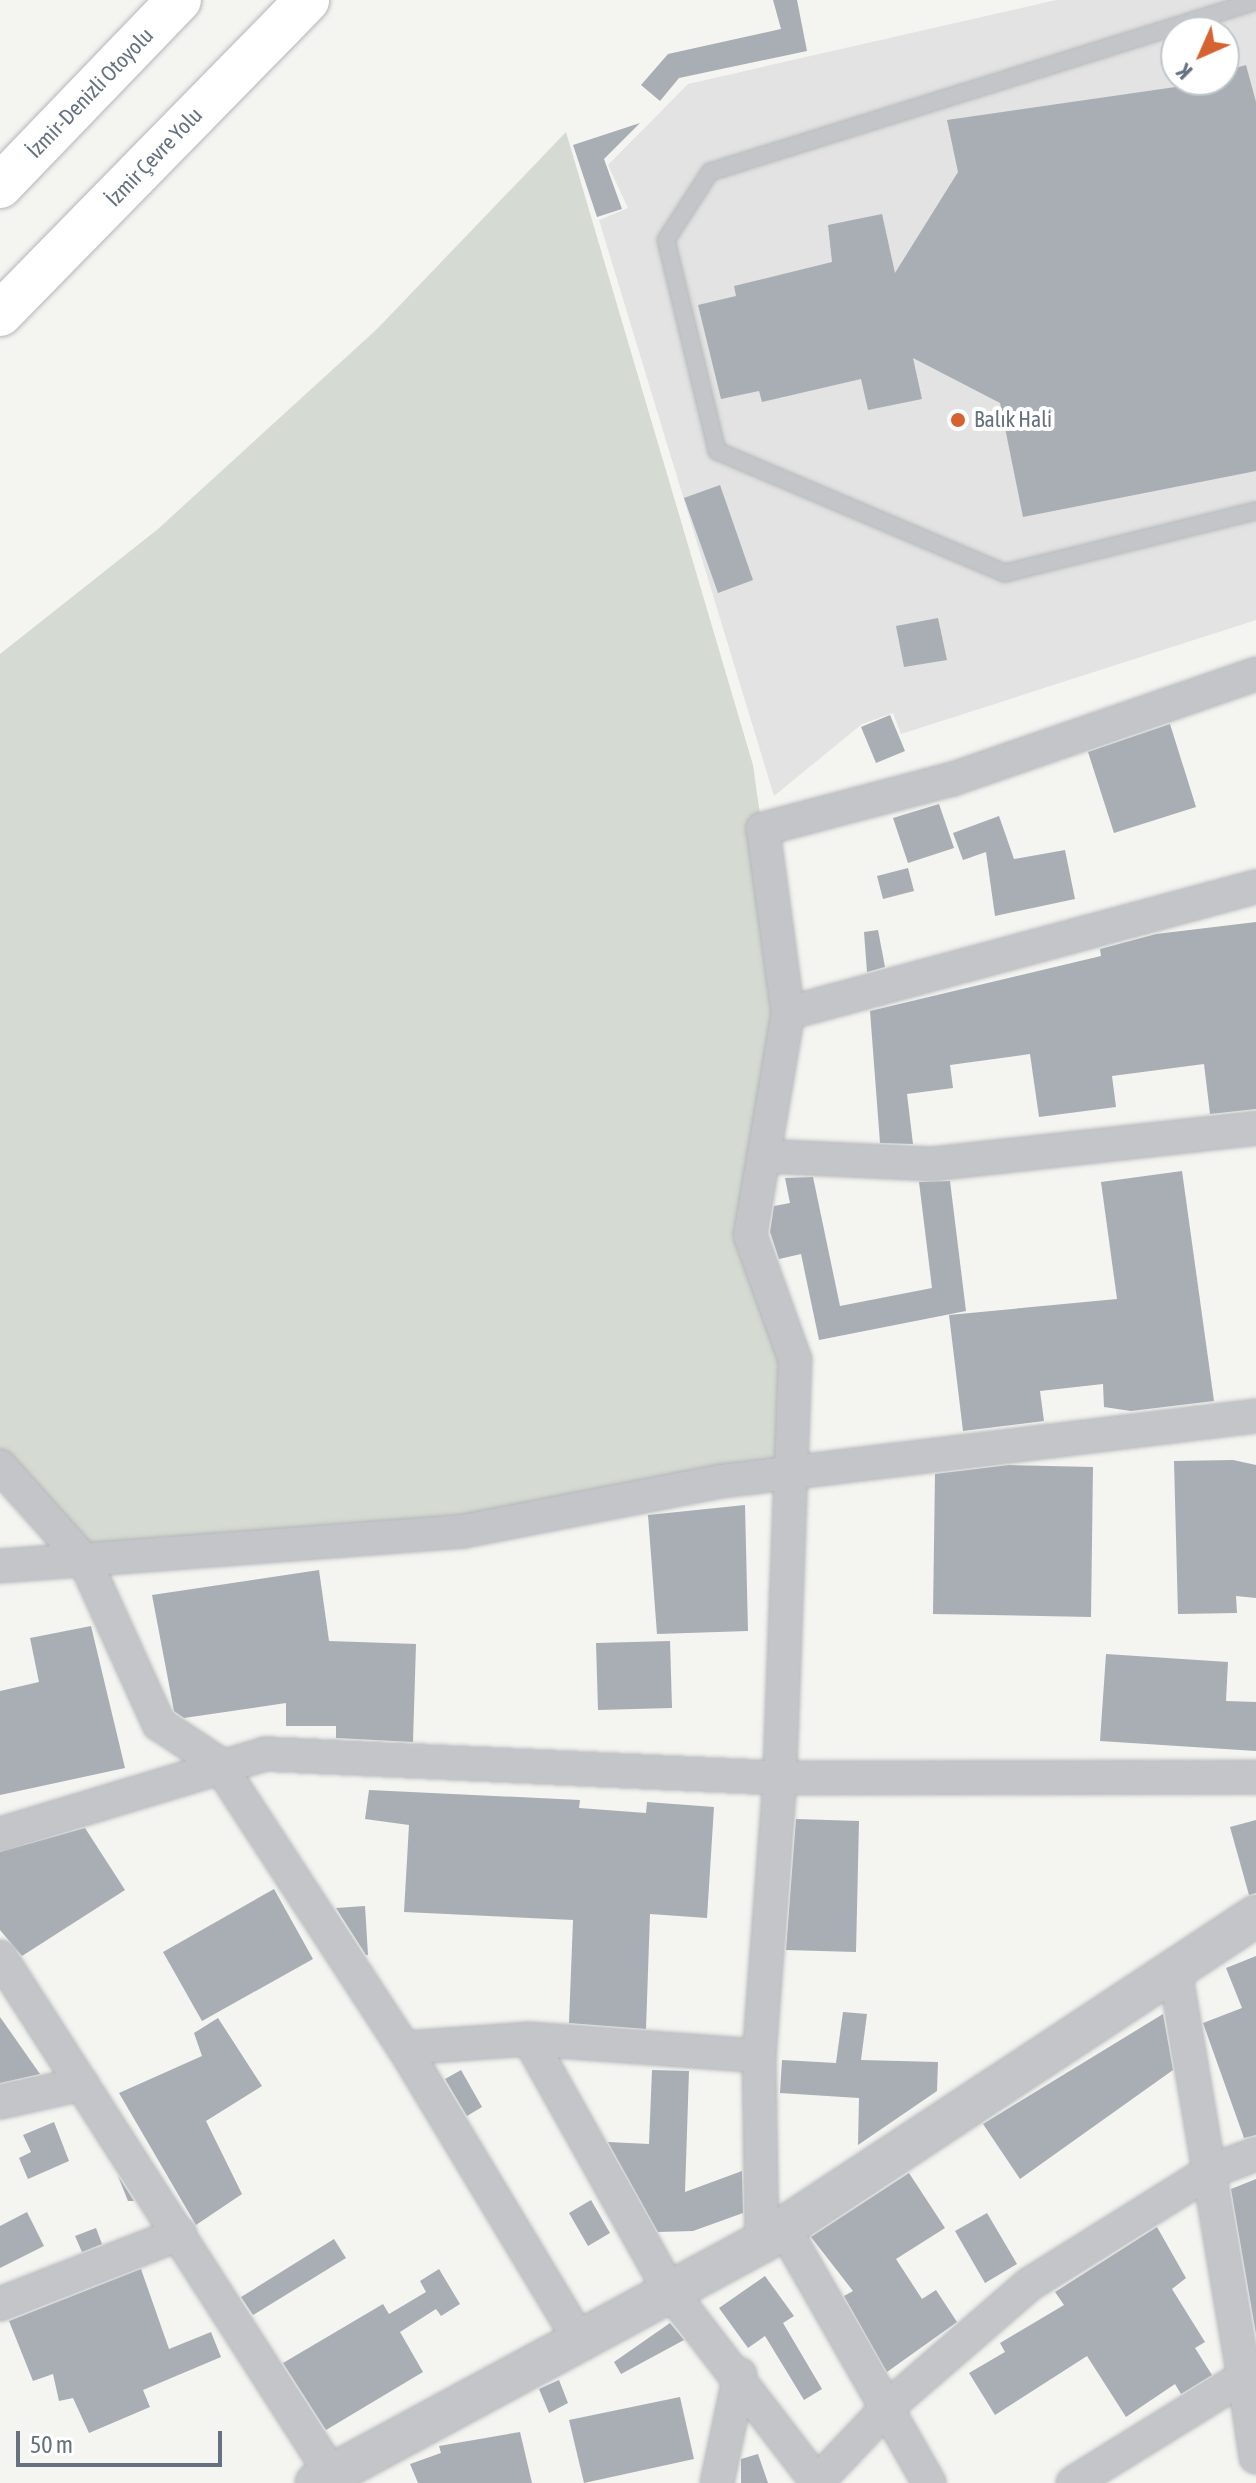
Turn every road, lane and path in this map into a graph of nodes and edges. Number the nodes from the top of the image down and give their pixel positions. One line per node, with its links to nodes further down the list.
1 (179, 0): 4 (highway, İzmir-Denizli Otoyolu)
2 (307, 0): 5 (highway, İzmir Çevre Yolu)
3 (1256, 1): 6 (lane)
4 (0, 186)
5 (0, 314)
6 (1256, 511)
7 (1256, 674): 9 (street)
8 (1256, 887): 9 (street)
9 (788, 1013): 11 (street)
10 (1256, 1128): 11 (street)
11 (763, 1156): 14 (street)
12 (1256, 1416): 14 (street)
13 (0, 1466): 15 (street)
14 (791, 1472): 15 (street); 19 (street)
15 (85, 1561): 16 (street); 17 (street)
16 (0, 1566)
17 (218, 1763): 19 (street); 20 (street); 25 (street)
18 (1256, 1777): 19 (street)
19 (780, 1778): 26 (street)
20 (0, 1834)
21 (1256, 1916): 23 (street)
22 (0, 1957): 27 (street)
23 (1175, 1970): 30 (street); 32 (street)
24 (529, 2039): 25 (street); 26 (street); 33 (street)
25 (404, 2048): 35 (street)
26 (759, 2056): 32 (street)
27 (82, 2084): 28 (street); 31 (street)
28 (0, 2102)
29 (1256, 2154): 30 (street)
30 (1211, 2171): 37 (street); 38 (street)
31 (180, 2234): 34 (street); 40 (street)
32 (772, 2234): 33 (street); 38 (street)
33 (670, 2291): 35 (street); 36 (street)
34 (0, 2304)
35 (581, 2343): 40 (street)
36 (740, 2374): 41 (street); 42 (street)
37 (1244, 2377): 39 (street); 44 (street)
38 (889, 2406): 41 (street); 43 (street)
39 (1256, 2457)
40 (325, 2480)
41 (815, 2481)
42 (717, 2483)
43 (929, 2483)
44 (1073, 2483)

